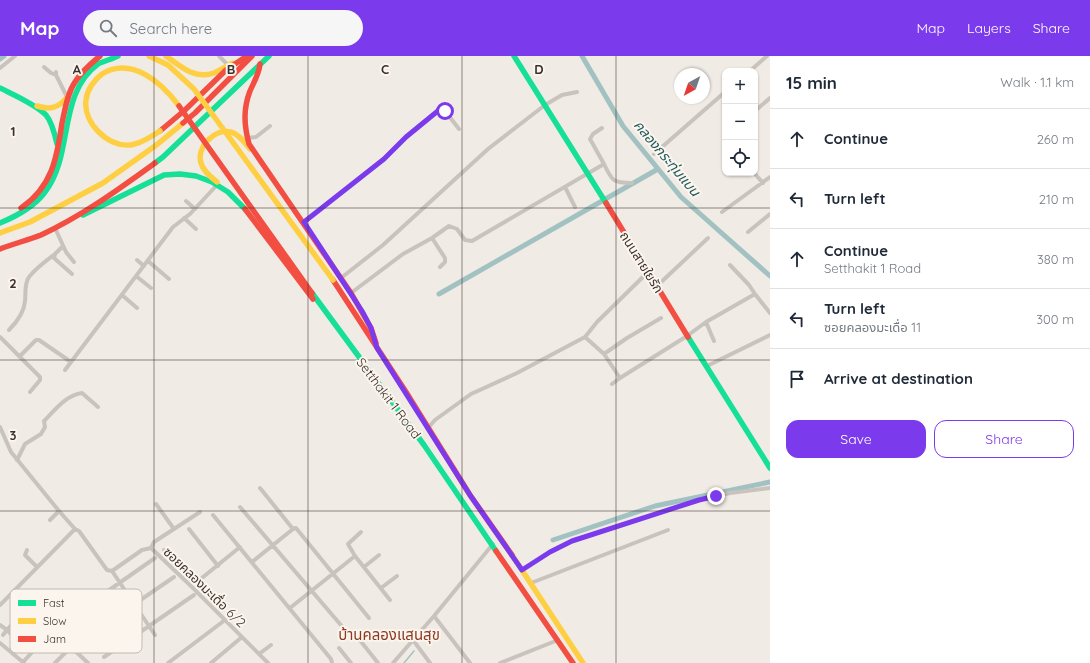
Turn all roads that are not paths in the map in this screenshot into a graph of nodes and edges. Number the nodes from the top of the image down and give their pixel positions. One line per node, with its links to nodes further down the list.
1 (15, 56): 16 (street)
2 (100, 56): 20 (main road)
3 (118, 56): 49 (main road)
4 (149, 56): 86 (main road, Setthakit 1 Road, bridge)
5 (166, 56): 14 (main road)
6 (219, 56): 14 (street)
7 (247, 56): 12 (main road)
8 (252, 56): 54 (main road)
9 (269, 56): 13 (main road)
10 (514, 56): 24 (main road, ถนนสายใยรัก)
11 (767, 56): 17 (street)
12 (239, 60): 14 (main road); 87 (main road, Setthakit 1 Road, bridge)
13 (260, 64): 29 (main road); 48 (main road)
14 (228, 65)
15 (44, 67): 20 (street)
16 (0, 68)
17 (753, 68)
18 (0, 88): 23 (main road)
19 (577, 92): 24 (street)
20 (68, 95): 23 (main road); 30 (main road)
21 (722, 95): 31 (street)
22 (770, 98): 25 (street)
23 (31, 104): 30 (main road)
24 (545, 105): 34 (main road, ถนนสายใยรัก); 69 (street)
25 (758, 108)
26 (270, 126): 29 (street)
27 (602, 128): 33 (street)
28 (460, 129): 50 (street)
29 (248, 138): 32 (main road)
30 (57, 150): 49 (main road)
31 (654, 154)
32 (260, 161): 41 (main road); 50 (main road)
33 (604, 164): 34 (street); 37 (street)
34 (587, 174): 40 (street); 66 (main road, ถนนสายใยรัก)
35 (757, 176): 38 (street)
36 (770, 177): 38 (street)
37 (632, 183)
38 (763, 183): 45 (street)
39 (217, 185): 41 (main road); 44 (street); 48 (main road)
40 (565, 187): 43 (street); 55 (street)
41 (228, 192): 87 (main road)
42 (186, 201): 44 (street)
43 (576, 207)
44 (195, 209): 47 (street)
45 (722, 212)
46 (770, 214): 53 (street)
47 (184, 218): 52 (street); 61 (street)
48 (70, 220): 51 (main road)
49 (1, 222)
50 (304, 222): 69 (main road)
51 (55, 228): 57 (street); 58 (main road)
52 (196, 229)
53 (748, 232)
54 (0, 233)
55 (432, 238): 65 (street); 73 (street)
56 (708, 238): 71 (street)
57 (63, 246): 59 (street); 62 (street)
58 (0, 249)
59 (55, 254): 67 (street); 80 (street)
60 (136, 260): 64 (street)
61 (148, 261): 64 (street); 70 (street)
62 (74, 262)
63 (730, 264): 74 (street)
64 (144, 266): 68 (street)
65 (440, 267)
66 (648, 272): 71 (main road, ถนนสายใยรัก); 84 (street)
67 (72, 274)
68 (136, 276): 72 (street); 75 (street)
69 (341, 278): 73 (main road)
70 (169, 279)
71 (657, 286): 82 (main road, ถนนสายใยรัก)
72 (151, 288)
73 (351, 293): 86 (main road)
74 (755, 294): 77 (street); 79 (street)
75 (122, 295): 76 (street); 90 (street)
76 (137, 308)
77 (770, 313)
78 (661, 318): 88 (street)
79 (706, 322): 82 (street); 85 (street)
80 (9, 330)
81 (770, 334): 91 (street)
82 (687, 336): 91 (main road, ถนนสายใยรัก); 93 (street)
83 (0, 337): 89 (street)
84 (585, 337): 88 (street); 98 (street)
85 (714, 341)
86 (377, 348): 98 (main road, Setthakit 1 Road)
87 (357, 354): 115 (main road, Setthakit 1 Road)
88 (604, 354): 93 (street)
89 (20, 356): 90 (street); 95 (street)
90 (71, 362): 92 (street)
91 (707, 366): 100 (main road, ถนนสายใยรัก)
92 (65, 370)
93 (620, 378): 94 (street)
94 (612, 384)
95 (30, 392)
96 (98, 406): 99 (street)
97 (0, 427): 99 (street)
98 (428, 428): 128 (main road, Setthakit 1 Road)
99 (17, 460): 105 (street)
100 (770, 468)
101 (260, 488): 112 (street)
102 (770, 488): 128 (street)
103 (156, 504): 110 (street)
104 (240, 506): 116 (street)
105 (59, 511): 108 (street); 109 (street)
106 (200, 512): 110 (street)
107 (213, 515): 117 (street)
108 (50, 520)
109 (75, 529): 126 (street); 129 (street)
110 (174, 529): 118 (street)
111 (189, 529): 125 (street)
112 (293, 529): 116 (street); 130 (street)
113 (668, 530): 134 (street)
114 (361, 532): 122 (street)
115 (493, 544): 147 (street); 159 (main road, Setthakit 1 Road)
116 (273, 545): 124 (street); 139 (street)
117 (240, 547): 124 (street); 125 (street)
118 (151, 548): 129 (street, ซอยคลองมะเดื่อ 6/2); 149 (street, ซอยคลองมะเดื่อ 6/2)
119 (27, 550): 126 (street)
120 (164, 550): 125 (street)
121 (379, 555): 127 (street)
122 (355, 556): 127 (street); 130 (street)
123 (156, 558): 133 (street)
124 (252, 562): 145 (street)
125 (218, 566)
126 (37, 567): 136 (street)
127 (364, 567): 135 (street)
128 (522, 570): 134 (main road, Setthakit 1 Road)
129 (112, 571): 133 (street)
130 (333, 573): 139 (street); 148 (street)
131 (397, 576): 135 (street)
132 (174, 577): 142 (street)
133 (120, 583): 137 (street); 138 (street)
134 (531, 583): 153 (main road, Setthakit 1 Road)
135 (381, 588): 143 (street)
136 (16, 589)
137 (111, 589)
138 (124, 589)
139 (311, 590): 145 (street); 156 (street)
140 (10, 595): 144 (street)
141 (194, 595): 152 (street)
142 (142, 599)
143 (390, 600)
144 (0, 605)
145 (290, 608): 182 (street)
146 (142, 616): 152 (street)
147 (434, 616): 163 (street); 187 (street)
148 (369, 618)
149 (225, 620): 162 (street, ซอยคลองมะเดื่อ 6/2); 179 (street)
150 (0, 625): 154 (street)
151 (10, 626): 154 (street)
152 (149, 626): 155 (street); 161 (street)
153 (561, 629): 159 (main road); 190 (main road, Setthakit 1 Road)
154 (7, 630): 157 (street); 160 (street)
155 (142, 631)
156 (346, 631)
157 (10, 633)
158 (356, 634): 184 (street)
159 (554, 634): 164 (main road, Setthakit 1 Road)
160 (3, 635)
161 (155, 635)
162 (242, 637): 174 (street, ซอยคลองมะเดื่อ 6/2); 180 (street)
163 (413, 640): 185 (street); 186 (street)
164 (558, 640): 188 (street); 189 (main road, Setthakit 1 Road)
165 (0, 643): 168 (street)
166 (271, 645): 174 (street)
167 (339, 648): 183 (street)
168 (10, 651)
169 (12, 653): 176 (street)
170 (31, 653): 176 (street)
171 (65, 653): 177 (street)
172 (77, 653): 178 (street)
173 (110, 653): 175 (street)
174 (259, 654): 181 (street, ซอยคลองมะเดื่อ 6/2)
175 (104, 657)
176 (23, 662)
177 (55, 663)
178 (88, 663)
179 (168, 663)
180 (211, 663)
181 (268, 663)
182 (332, 663)
183 (351, 663)
184 (378, 663)
185 (393, 663)
186 (430, 663)
187 (470, 663)
188 (500, 663)
189 (573, 663)
190 (583, 663)

